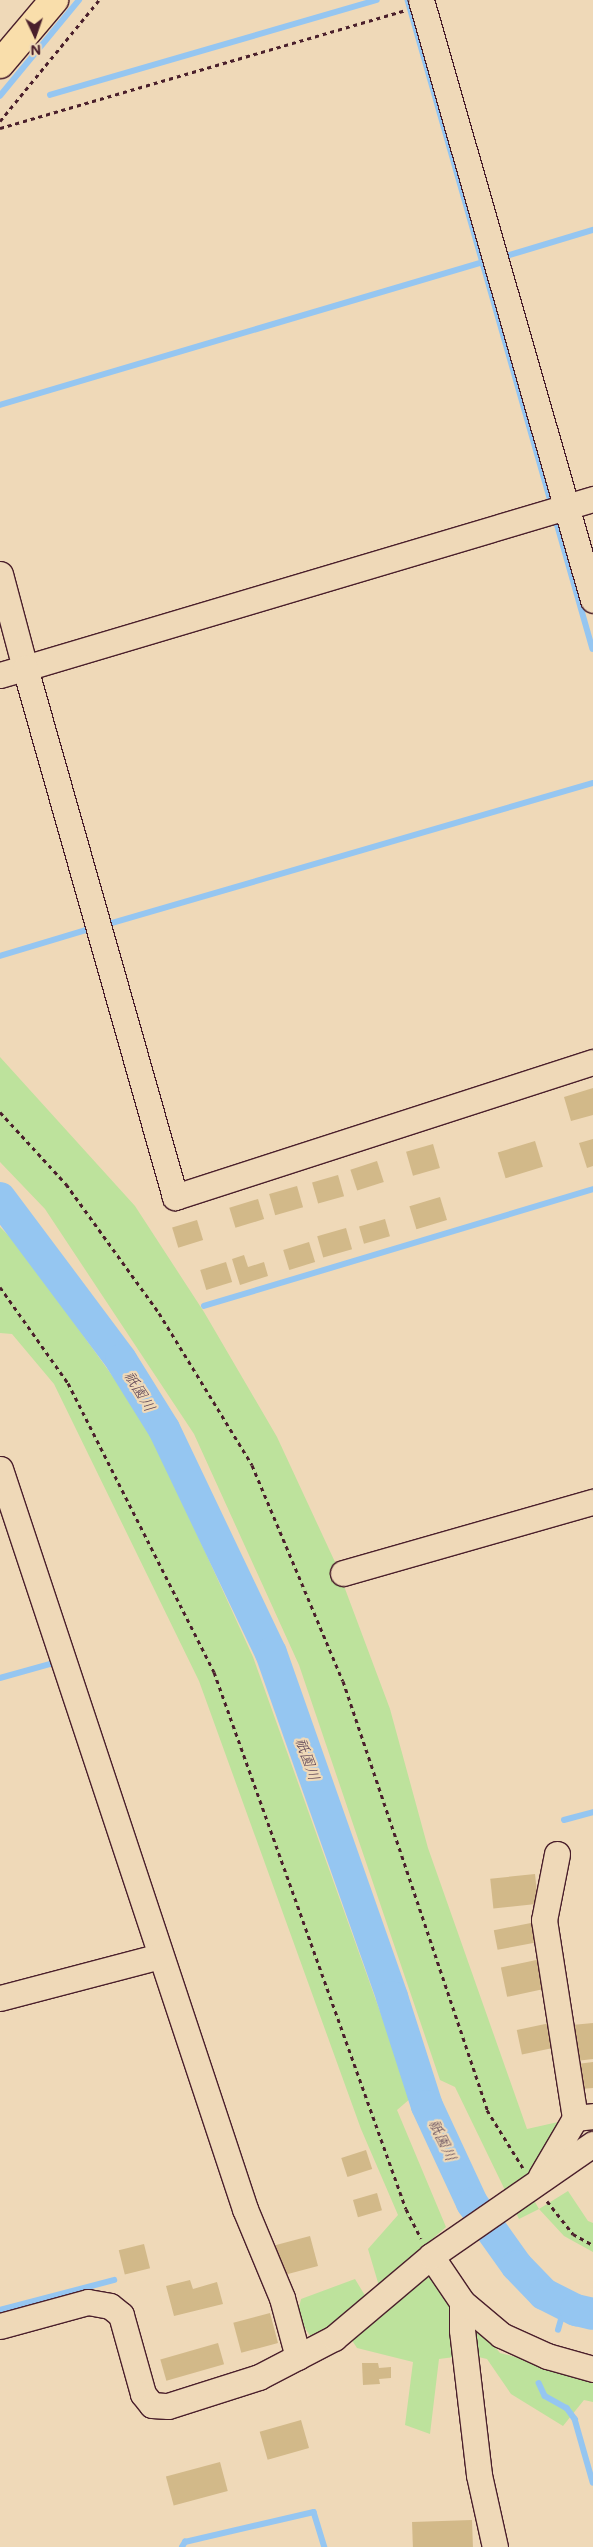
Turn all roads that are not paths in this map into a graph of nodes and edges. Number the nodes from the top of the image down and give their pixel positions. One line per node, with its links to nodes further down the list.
1 (54, 0): 3 (main road)
2 (421, 0): 5 (street)
3 (0, 64)
4 (593, 499): 5 (street)
5 (555, 510): 7 (street); 8 (street)
6 (0, 574): 8 (street)
7 (593, 600)
8 (25, 668): 9 (street); 10 (street)
9 (0, 675)
10 (593, 1062)
11 (0, 1468): 15 (street)
12 (593, 1502): 13 (street)
13 (343, 1573)
14 (557, 1854): 17 (street)
15 (160, 1956): 16 (street); 23 (street)
16 (0, 1998)
17 (584, 2117): 19 (street)
18 (593, 2144): 19 (street)
19 (535, 2187): 20 (street)
20 (431, 2256): 21 (street); 23 (street)
21 (462, 2302): 24 (street); 25 (street)
22 (0, 2326): 23 (street)
23 (298, 2357)
24 (593, 2369)
25 (495, 2547)

